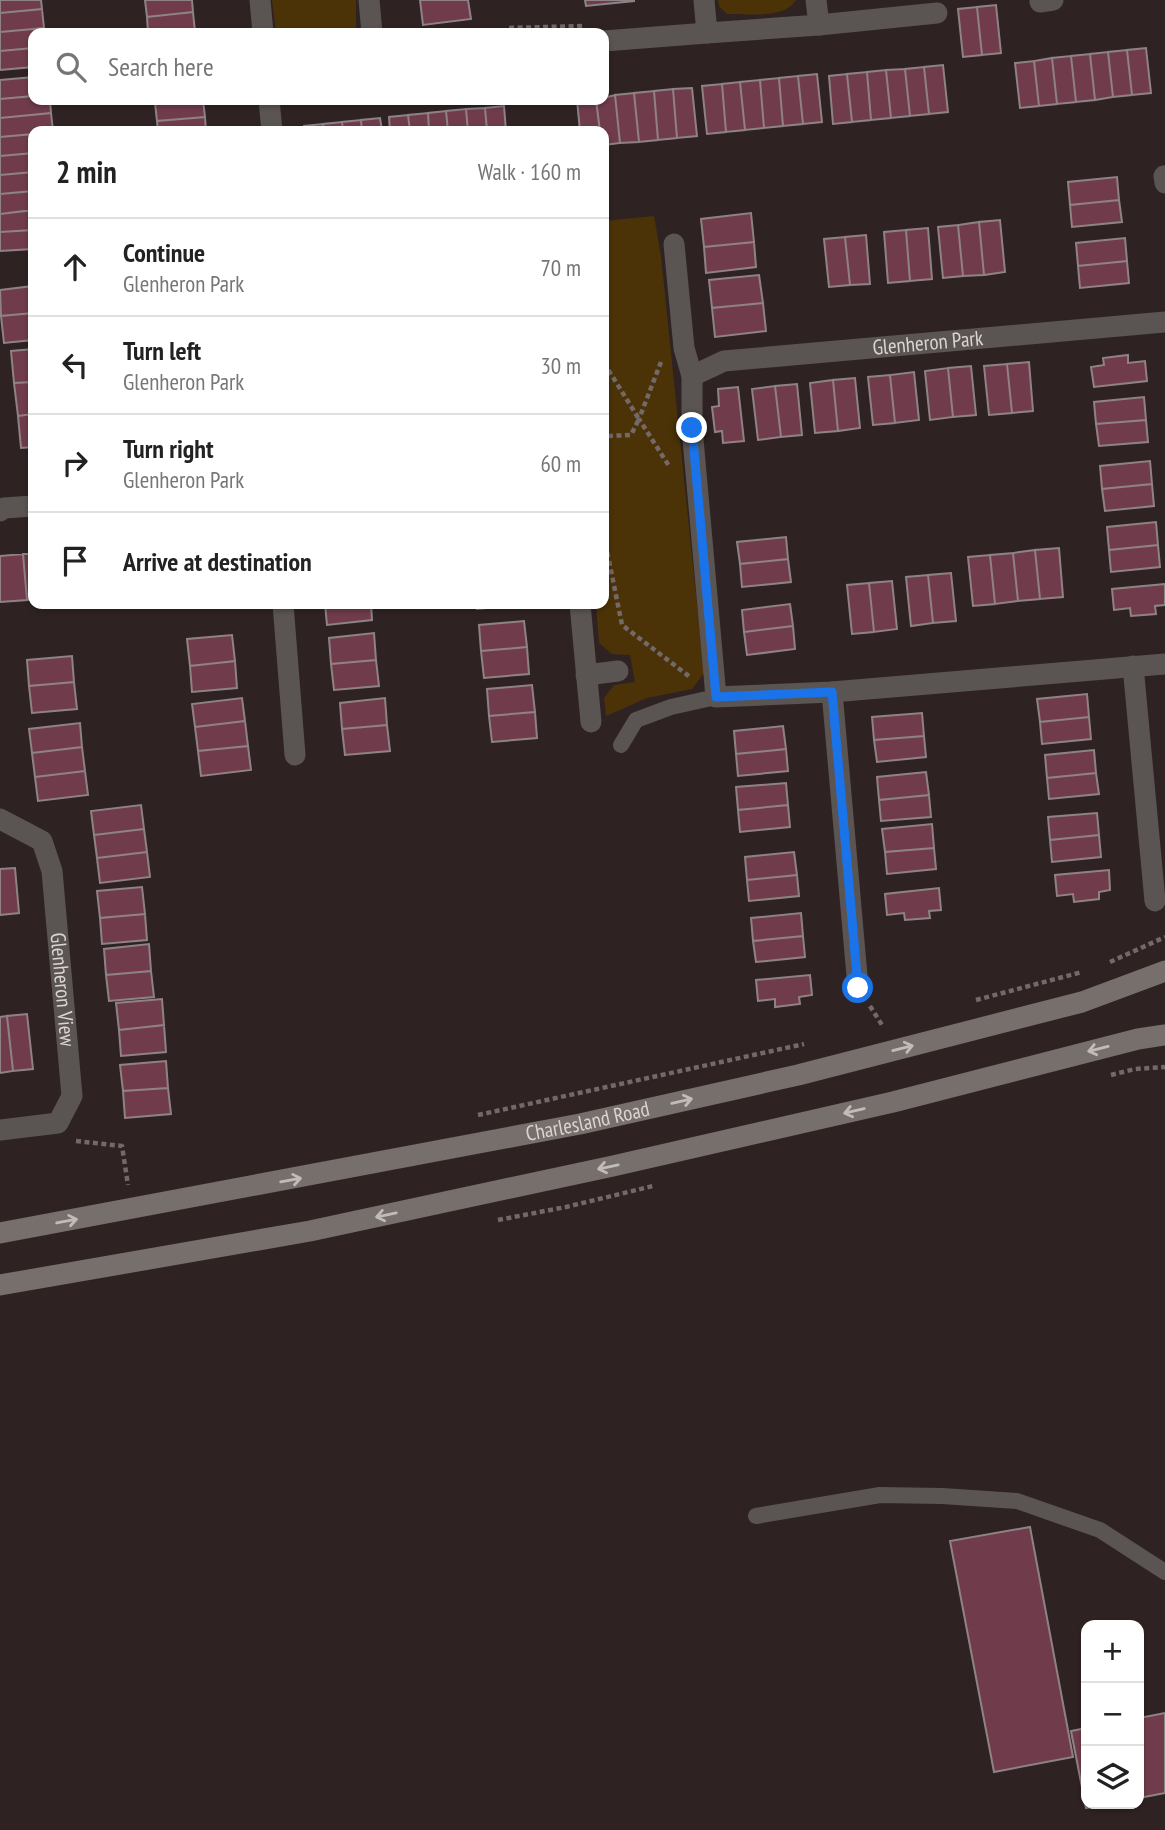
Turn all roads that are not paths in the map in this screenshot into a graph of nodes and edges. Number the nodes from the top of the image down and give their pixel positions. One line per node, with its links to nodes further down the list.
1 (260, 0): 7 (street)
2 (369, 0): 8 (street)
3 (704, 0): 9 (street)
4 (816, 0): 6 (street)
5 (937, 13): 6 (street)
6 (819, 25): 9 (street)
7 (263, 28)
8 (372, 28)
9 (707, 33): 10 (street)
10 (609, 41)
11 (269, 105): 12 (street)
12 (272, 126)
13 (1164, 177): 14 (street)
14 (1165, 183)
15 (674, 244): 17 (street)
16 (1165, 322): 17 (street, Glenheron Park)
17 (692, 376): 27 (street)
18 (28, 506): 19 (street)
19 (0, 510)
20 (283, 609): 30 (street)
21 (580, 609): 25 (street)
22 (1165, 664): 23 (street)
23 (1133, 666): 26 (street); 32 (street)
24 (618, 671): 25 (street)
25 (586, 675): 28 (street)
26 (832, 692): 27 (street); 34 (street)
27 (716, 697): 29 (lane)
28 (590, 722)
29 (621, 745)
30 (295, 755)
31 (1, 814): 36 (street, Glenheron View)
32 (1154, 901)
33 (1165, 971): 37 (main road, Charlesland Road, one-way to 33)
34 (858, 988)
35 (1165, 1035): 38 (main road, one-way to 38)
36 (0, 1130)
37 (0, 1233)
38 (0, 1285)
39 (756, 1516): 40 (lane)
40 (1165, 1572)

